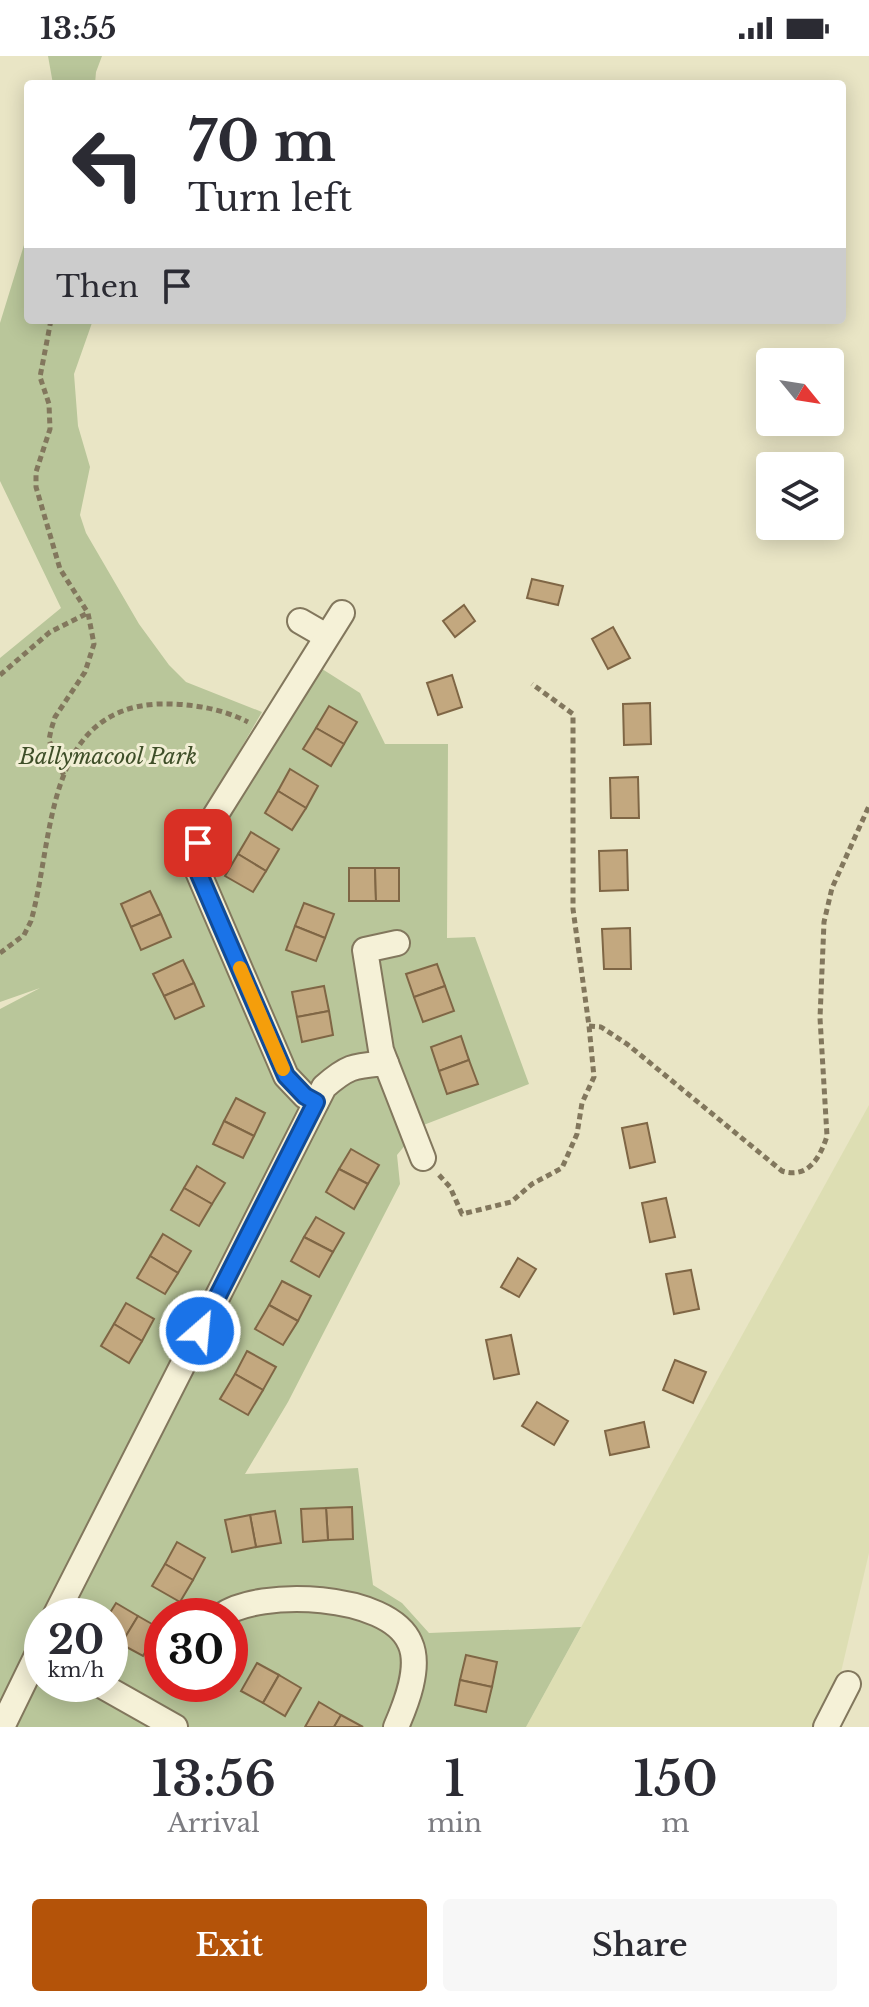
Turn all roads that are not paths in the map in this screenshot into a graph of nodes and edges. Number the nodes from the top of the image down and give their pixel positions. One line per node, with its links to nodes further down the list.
1 (342, 613): 3 (street)
2 (300, 621): 3 (street)
3 (326, 636): 6 (street)
4 (397, 943): 5 (street)
5 (386, 1063): 6 (street); 7 (street)
6 (316, 1102): 8 (street)
7 (423, 1158)
8 (64, 1598)
9 (248, 1605): 15 (street)
10 (24, 1683): 13 (street)
11 (848, 1684): 16 (street)
12 (128, 1700): 14 (street)
13 (2, 1727)
14 (175, 1727)
15 (396, 1727)
16 (826, 1727)

